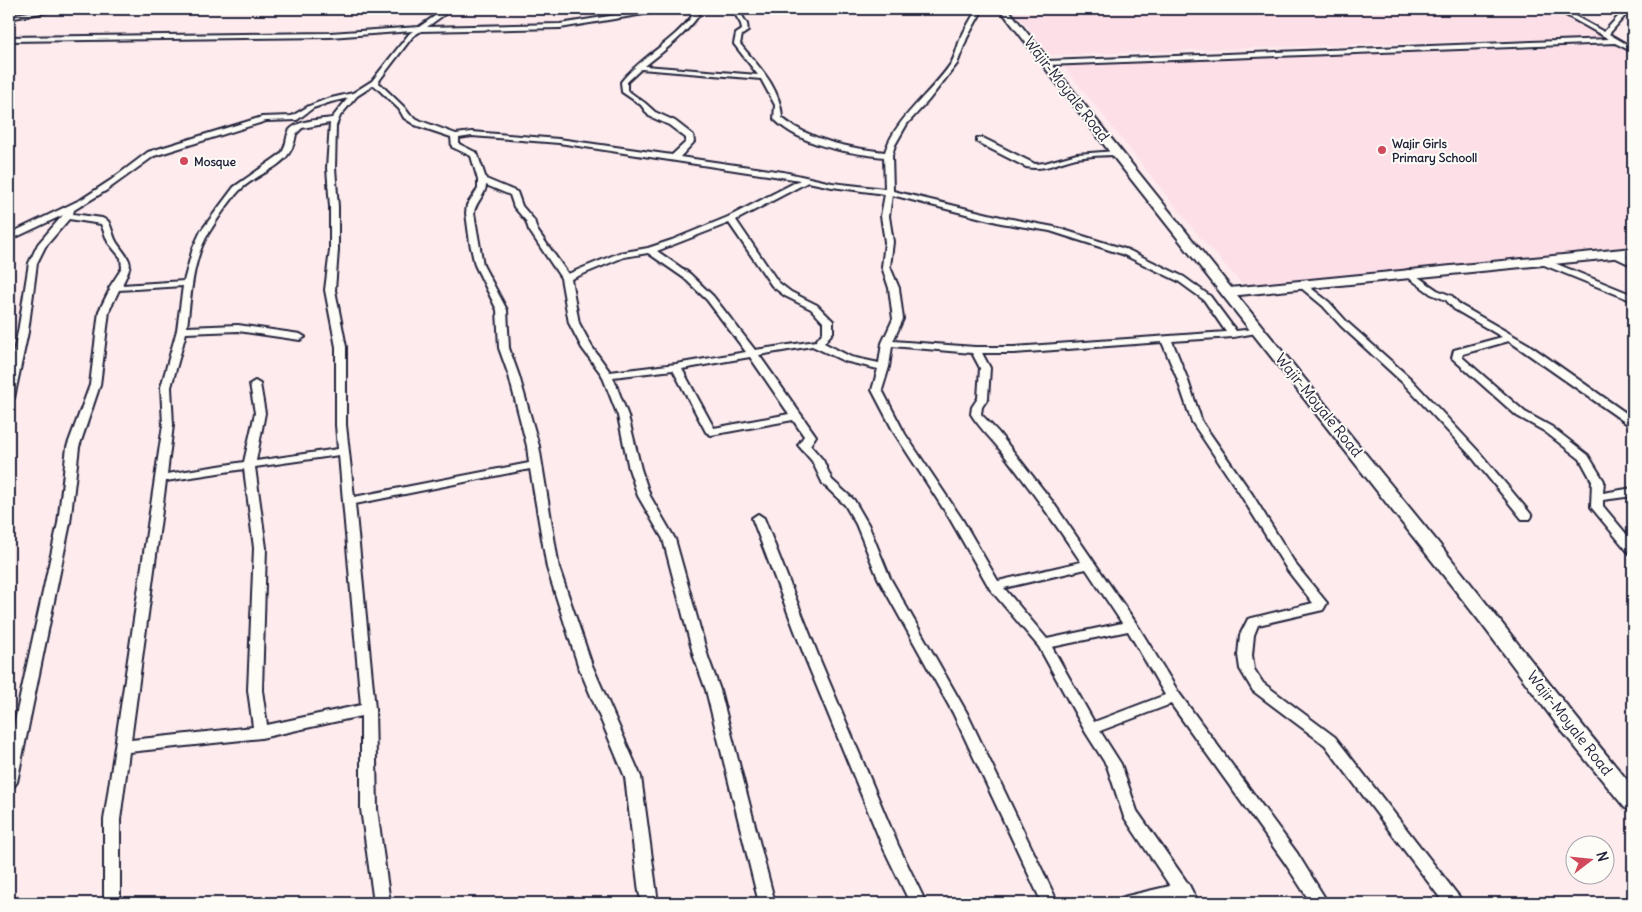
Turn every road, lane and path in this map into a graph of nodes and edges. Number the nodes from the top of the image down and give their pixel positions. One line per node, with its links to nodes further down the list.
1 (60, 9): 10 (street)
2 (449, 9): 11 (street)
3 (662, 9): 11 (street)
4 (693, 9): 18 (street)
5 (735, 9): 19 (street)
6 (980, 9): 27 (street)
7 (1004, 9): 17 (main road, Wajir-Moyale Road)
8 (1558, 9): 12 (street)
9 (1628, 9): 12 (street)
10 (9, 17)
11 (420, 30): 13 (street); 20 (street)
12 (1605, 35): 14 (street)
13 (9, 39)
14 (1615, 41): 15 (street); 17 (street)
15 (1630, 46): 16 (street)
16 (1633, 50)
17 (1046, 63): 26 (main road, Wajir-Moyale Road)
18 (639, 67): 19 (street); 28 (street)
19 (762, 77): 27 (street)
20 (374, 82): 21 (street); 24 (street)
21 (355, 95): 22 (street); 23 (street)
22 (334, 120): 23 (street); 65 (street)
23 (297, 122): 32 (street); 43 (street)
24 (455, 136): 28 (street); 29 (street)
25 (980, 140): 26 (street)
26 (1116, 153): 46 (main road, Wajir-Moyale Road)
27 (888, 155): 31 (street)
28 (674, 158): 30 (street)
29 (482, 180): 42 (street); 67 (street)
30 (806, 180): 31 (street); 34 (street)
31 (889, 192): 50 (street); 54 (street)
32 (75, 206): 33 (street); 35 (street)
33 (66, 216): 45 (street); 62 (street)
34 (731, 219): 36 (street); 55 (street)
35 (9, 237)
36 (650, 250): 42 (street); 57 (street)
37 (1633, 252): 38 (street)
38 (1616, 254): 39 (street); 40 (street)
39 (1542, 262): 41 (street); 47 (street)
40 (1633, 263)
41 (1408, 273): 44 (street); 52 (street)
42 (566, 278): 60 (street)
43 (188, 283): 45 (street); 48 (street)
44 (1303, 286): 46 (street); 72 (street)
45 (114, 288): 84 (street)
46 (1229, 292): 49 (main road, Wajir-Moyale Road)
47 (1633, 298)
48 (182, 330): 51 (street); 68 (street)
49 (1259, 330): 50 (street); 85 (main road, Wajir-Moyale Road)
50 (1233, 334): 53 (street)
51 (300, 337)
52 (1509, 338): 64 (street); 70 (street)
53 (1166, 340): 56 (street); 95 (street)
54 (888, 343): 56 (street); 59 (street)
55 (818, 344): 57 (street); 59 (street)
56 (975, 350): 75 (street)
57 (753, 354): 58 (street); 63 (street)
58 (676, 367): 60 (street); 63 (street)
59 (884, 367): 76 (street)
60 (606, 375): 90 (street)
61 (255, 384): 66 (street)
62 (9, 398)
63 (797, 416): 92 (street)
64 (1633, 423)
65 (344, 450): 66 (street); 71 (street)
66 (249, 465): 68 (street); 82 (street)
67 (535, 465): 71 (street); 89 (street)
68 (160, 478): 83 (street)
69 (1633, 492): 70 (street)
70 (1598, 497): 74 (street)
71 (350, 502): 80 (street)
72 (1526, 516)
73 (758, 518): 91 (street)
74 (1633, 550)
75 (1087, 565): 76 (street); 77 (street)
76 (995, 586): 78 (street)
77 (1131, 626): 78 (street); 79 (street)
78 (1044, 644): 81 (street)
79 (1174, 697): 81 (street); 94 (street)
80 (368, 709): 82 (street); 88 (street)
81 (1091, 729): 86 (street)
82 (261, 732): 83 (street)
83 (123, 747): 87 (street)
84 (9, 782)
85 (1633, 800)
86 (1186, 896): 93 (street)
87 (112, 903)
88 (382, 903)
89 (650, 903)
90 (767, 903)
91 (918, 903)
92 (1050, 903)
93 (1128, 903)
94 (1320, 903)
95 (1454, 903)

